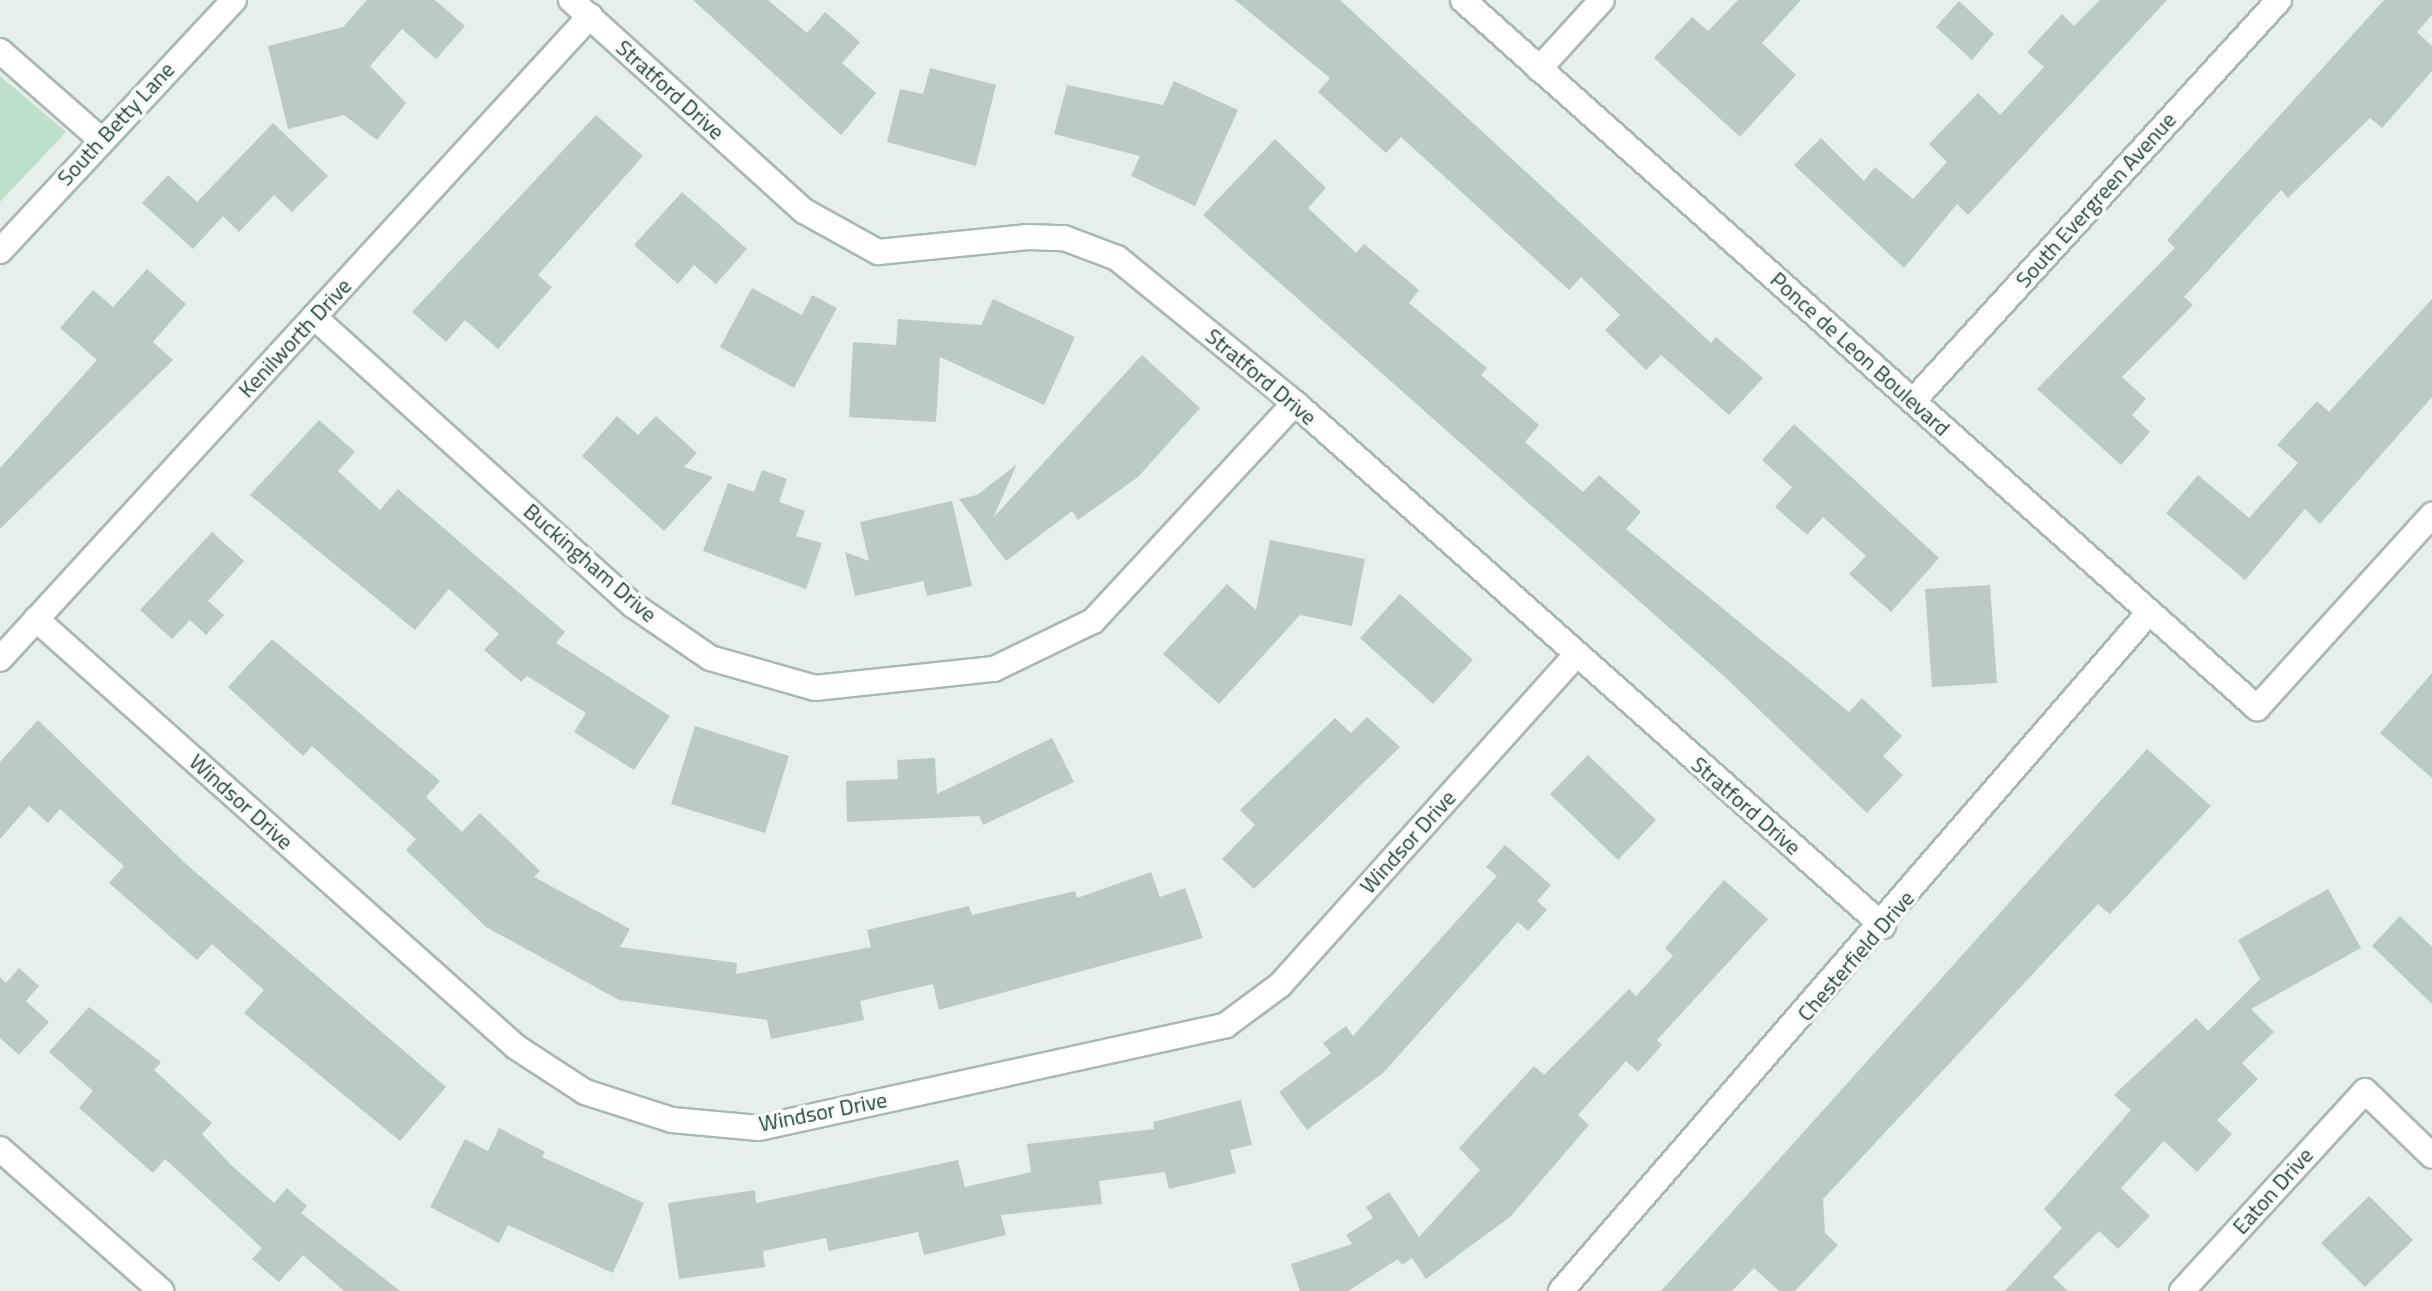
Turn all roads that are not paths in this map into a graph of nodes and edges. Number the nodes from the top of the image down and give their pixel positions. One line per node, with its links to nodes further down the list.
1 (234, 0): 8 (street, South Betty Lane)
2 (1463, 0): 7 (street, Ponce de Leon Boulevard)
3 (1602, 0): 7 (street)
4 (2279, 0): 11 (street, South Evergreen Avenue)
5 (580, 8): 10 (street, Kenilworth Drive); 12 (street, Stratford Drive)
6 (0, 51): 8 (street)
7 (1539, 69): 11 (street, Ponce de Leon Boulevard)
8 (100, 139): 9 (street, South Betty Lane)
9 (0, 251)
10 (314, 317): 12 (street, Buckingham Drive); 15 (street, Kenilworth Drive)
11 (1913, 401): 14 (street, Ponce de Leon Boulevard)
12 (1295, 403): 16 (street, Stratford Drive)
13 (2431, 519): 14 (street, Ponce de Leon Boulevard)
14 (2146, 616): 18 (street, Chesterfield Drive)
15 (36, 619): 16 (street, Windsor Drive); 17 (street, Kenilworth Drive)
16 (1575, 656): 18 (street, Stratford Drive)
17 (0, 659)
18 (1883, 926): 22 (street, Chesterfield Drive)
19 (0, 1149): 21 (street)
20 (2432, 1156): 23 (street, Eaton Drive)
21 (161, 1291)
22 (1561, 1291)
23 (2182, 1291)

